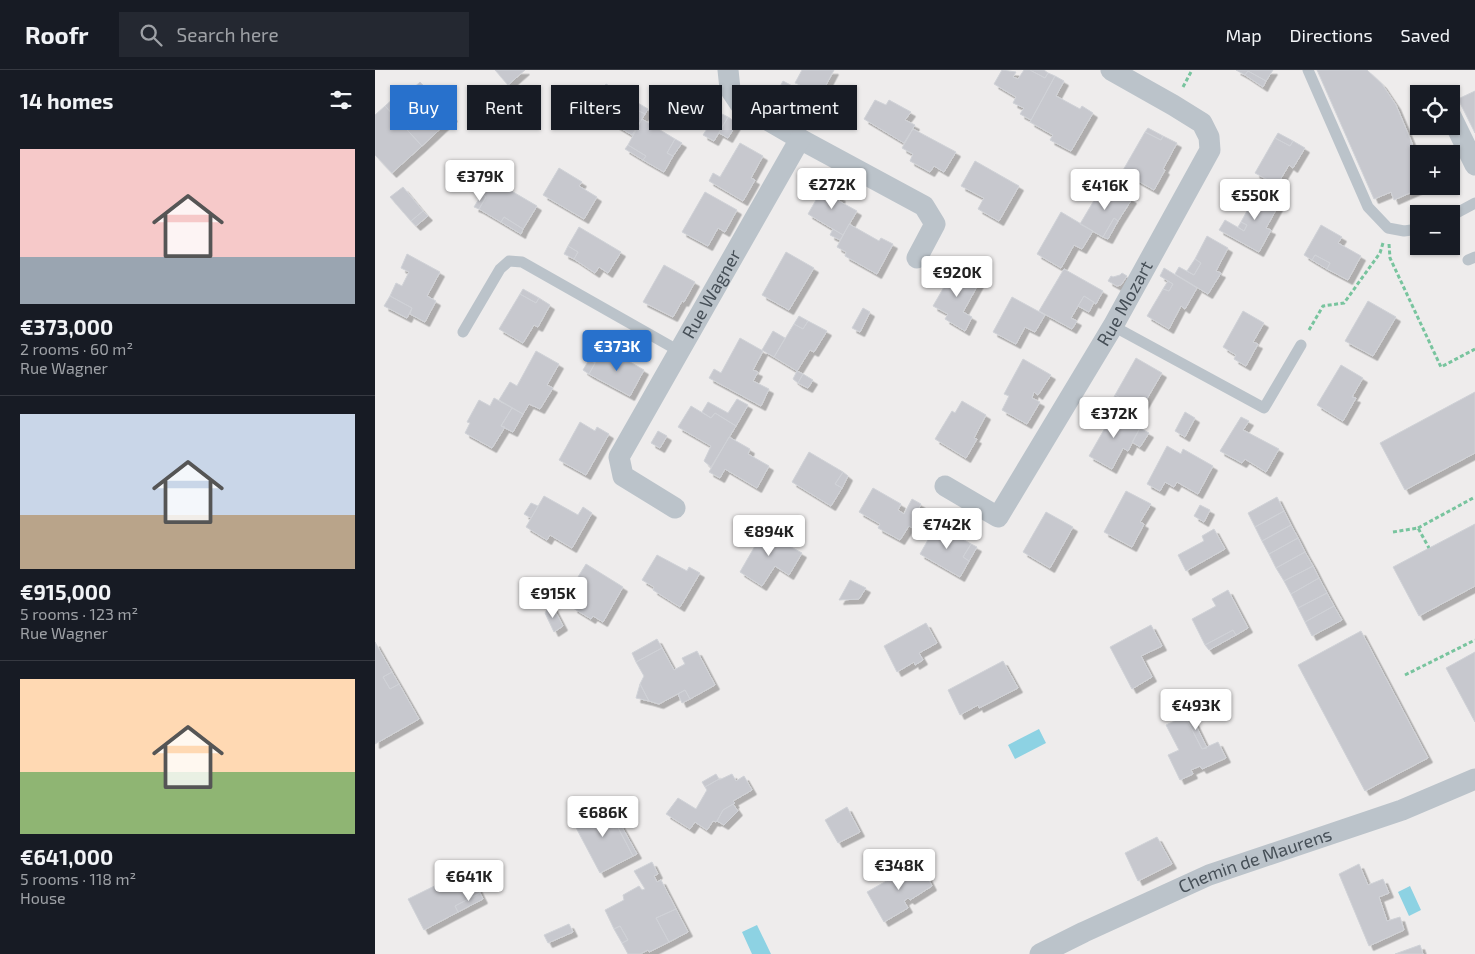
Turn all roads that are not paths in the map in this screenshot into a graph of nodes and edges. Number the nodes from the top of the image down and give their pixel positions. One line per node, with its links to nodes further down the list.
1 (728, 70): 5 (street)
2 (1111, 70): 11 (street, Rue Mozart)
3 (1308, 70): 9 (lane)
4 (1460, 134): 6 (street)
5 (800, 139): 10 (street); 14 (street, Rue Wagner)
6 (1475, 165)
7 (1475, 203): 8 (lane)
8 (1460, 211)
9 (1410, 230)
10 (917, 258)
11 (1113, 326): 13 (lane); 15 (street, Rue Mozart)
12 (463, 332): 14 (lane)
13 (1301, 344)
14 (679, 351): 16 (street, Rue Wagner)
15 (945, 486)
16 (675, 508)
17 (1475, 779): 18 (street, Chemin de Maurens)
18 (1040, 954)

